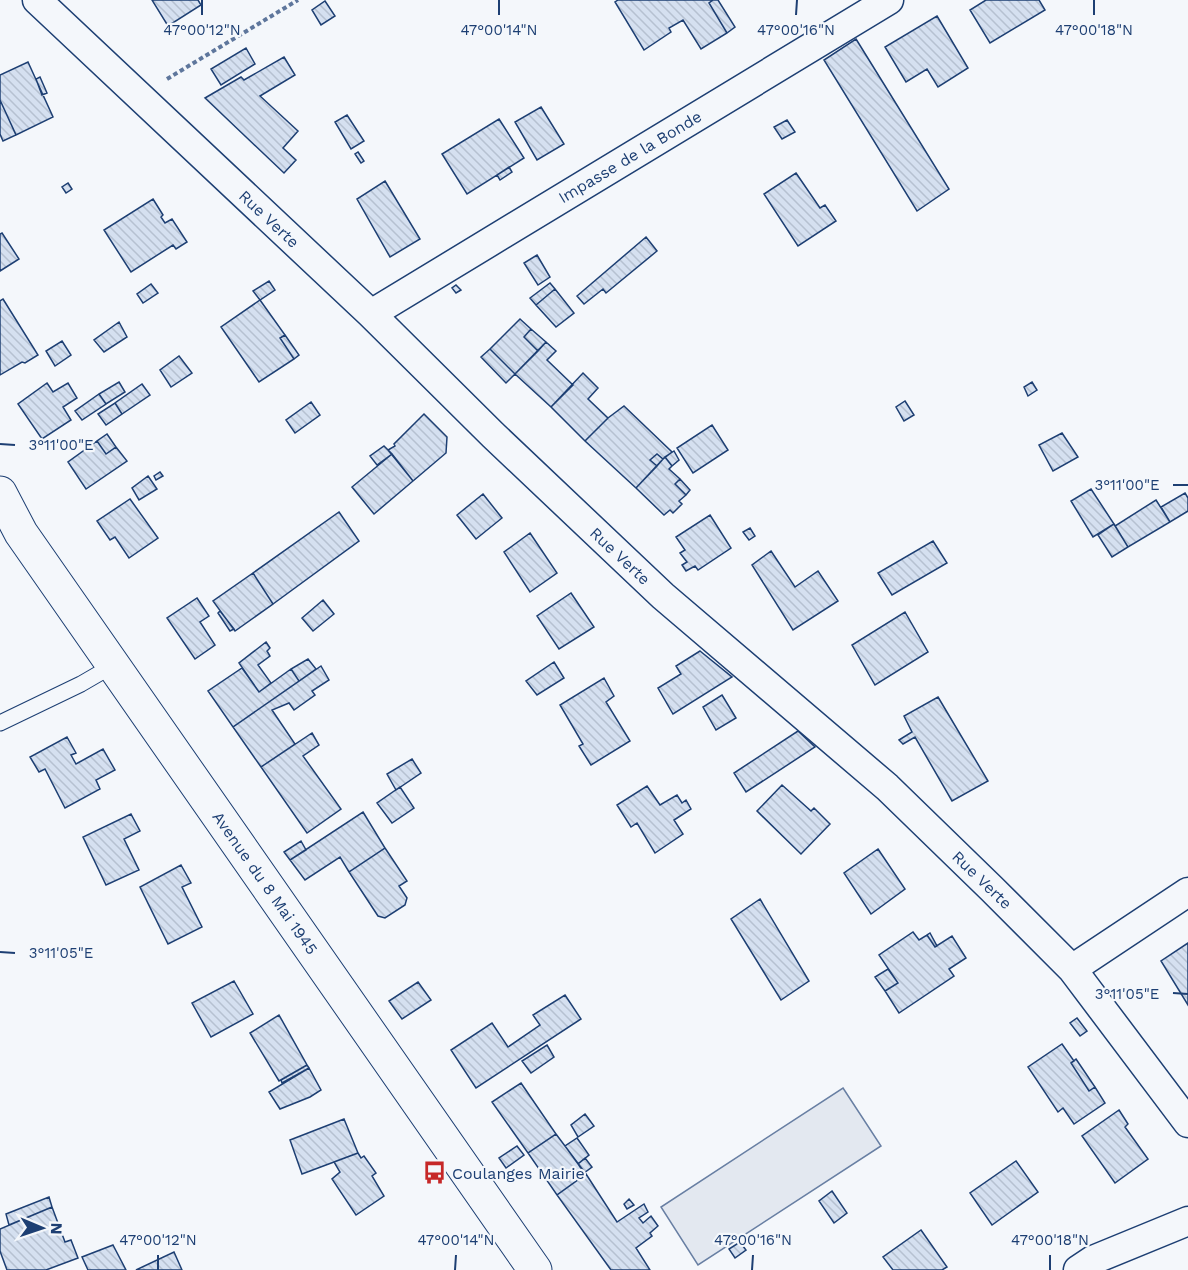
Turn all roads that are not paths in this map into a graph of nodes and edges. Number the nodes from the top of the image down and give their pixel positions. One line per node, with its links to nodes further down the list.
1 (36, 0): 3 (street, Rue Verte)
2 (889, 0): 3 (street, Impasse de la Bonde)
3 (371, 314): 8 (street, Rue Verte)
4 (0, 493): 5 (main road, Avenue du 8 Mai 1945)
5 (112, 666): 6 (lane); 11 (main road, Avenue du 8 Mai 1945)
6 (0, 723)
7 (1188, 892): 8 (street)
8 (1072, 969): 9 (street, Rue Verte)
9 (1188, 1123)
10 (1188, 1221): 12 (street)
11 (535, 1270)
12 (1078, 1270)

